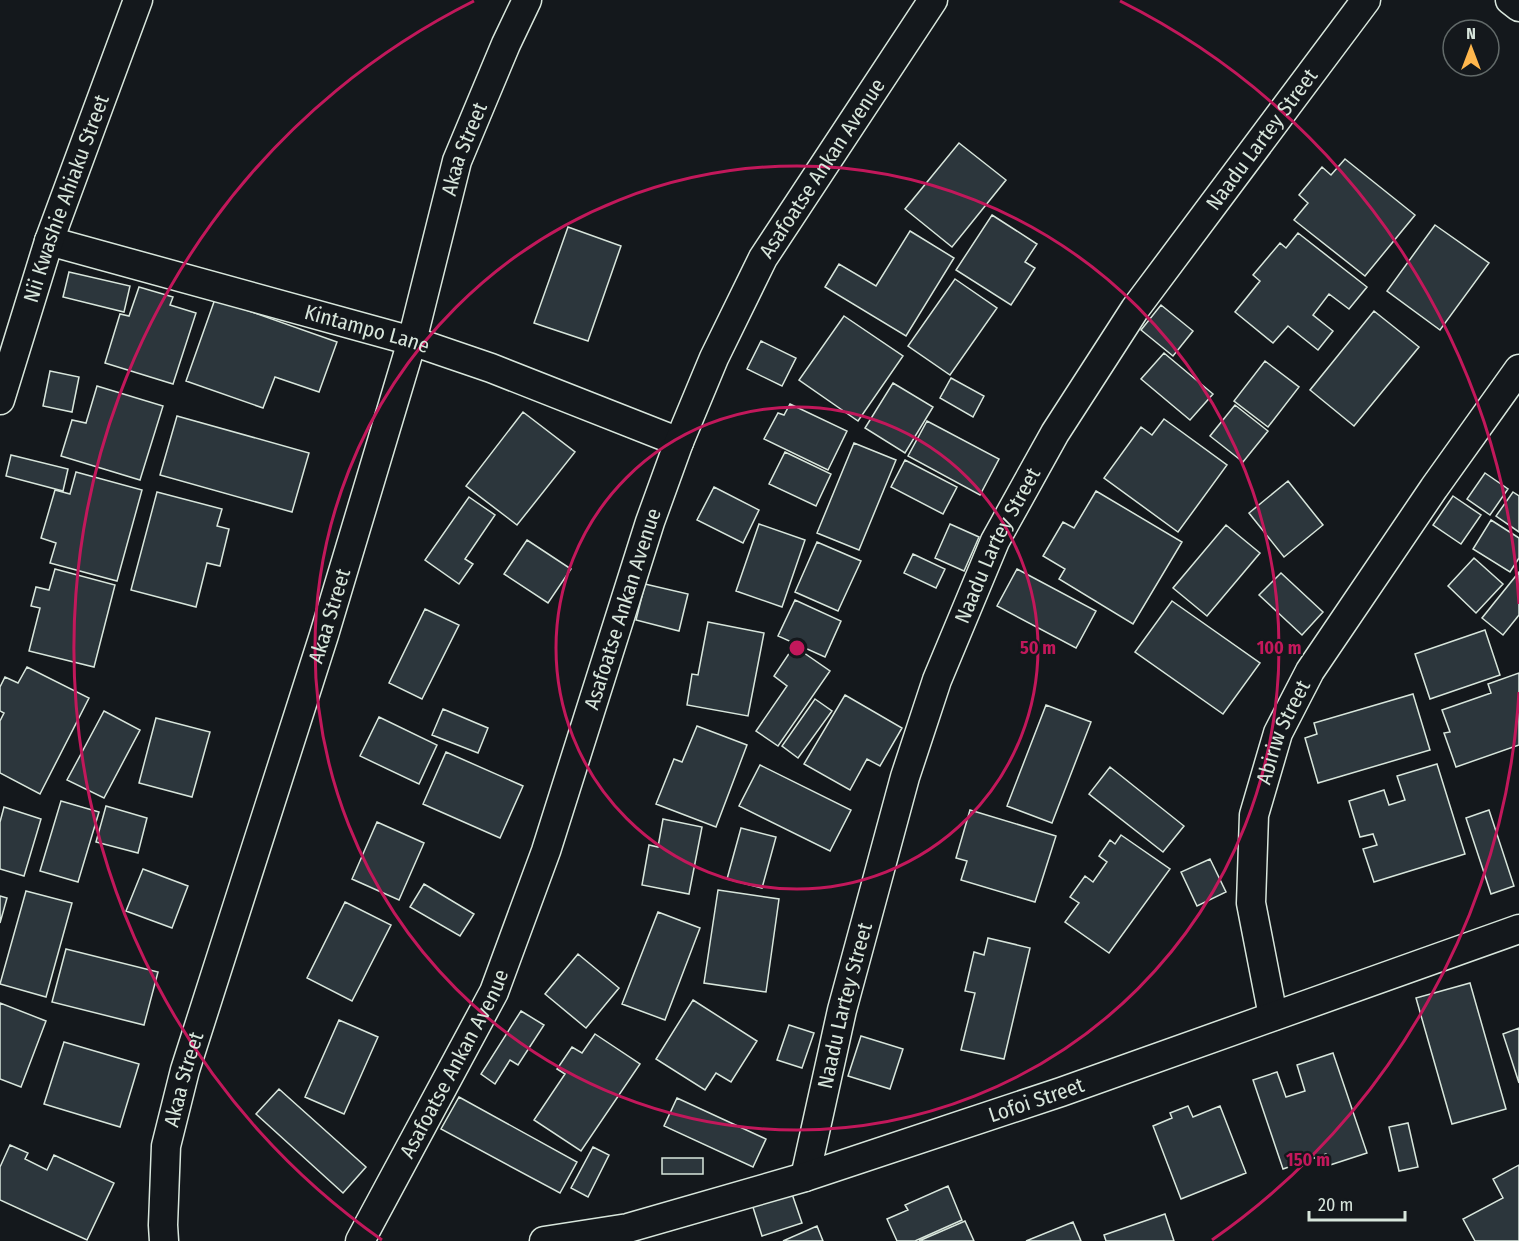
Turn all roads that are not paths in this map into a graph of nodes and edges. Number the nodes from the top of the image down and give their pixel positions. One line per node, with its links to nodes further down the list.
1 (138, 0): 7 (street, Nii Kwashie Ahiaku Street)
2 (527, 0): 8 (street, Akaa Street)
3 (933, 0): 11 (street, Asafoatse Ankan Avenue)
4 (1366, 0): 14 (street, Naadu Lartey Street)
5 (1509, 0): 6 (street)
6 (1519, 7)
7 (49, 241): 8 (street, Kintampo Lane); 10 (street, Nii Kwashie Ahiaku Street)
8 (412, 341): 11 (street, Kintampo Lane); 15 (street, Akaa Street)
9 (1519, 369): 13 (street, Abiriw Street)
10 (0, 400)
11 (679, 442): 16 (street, Asafoatse Ankan Avenue)
12 (1519, 930): 13 (street, Lofoi Street)
13 (1273, 1016): 14 (street, Lofoi Street)
14 (805, 1177): 17 (street, Lofoi Street)
15 (164, 1241)
16 (363, 1241)
17 (544, 1241)

